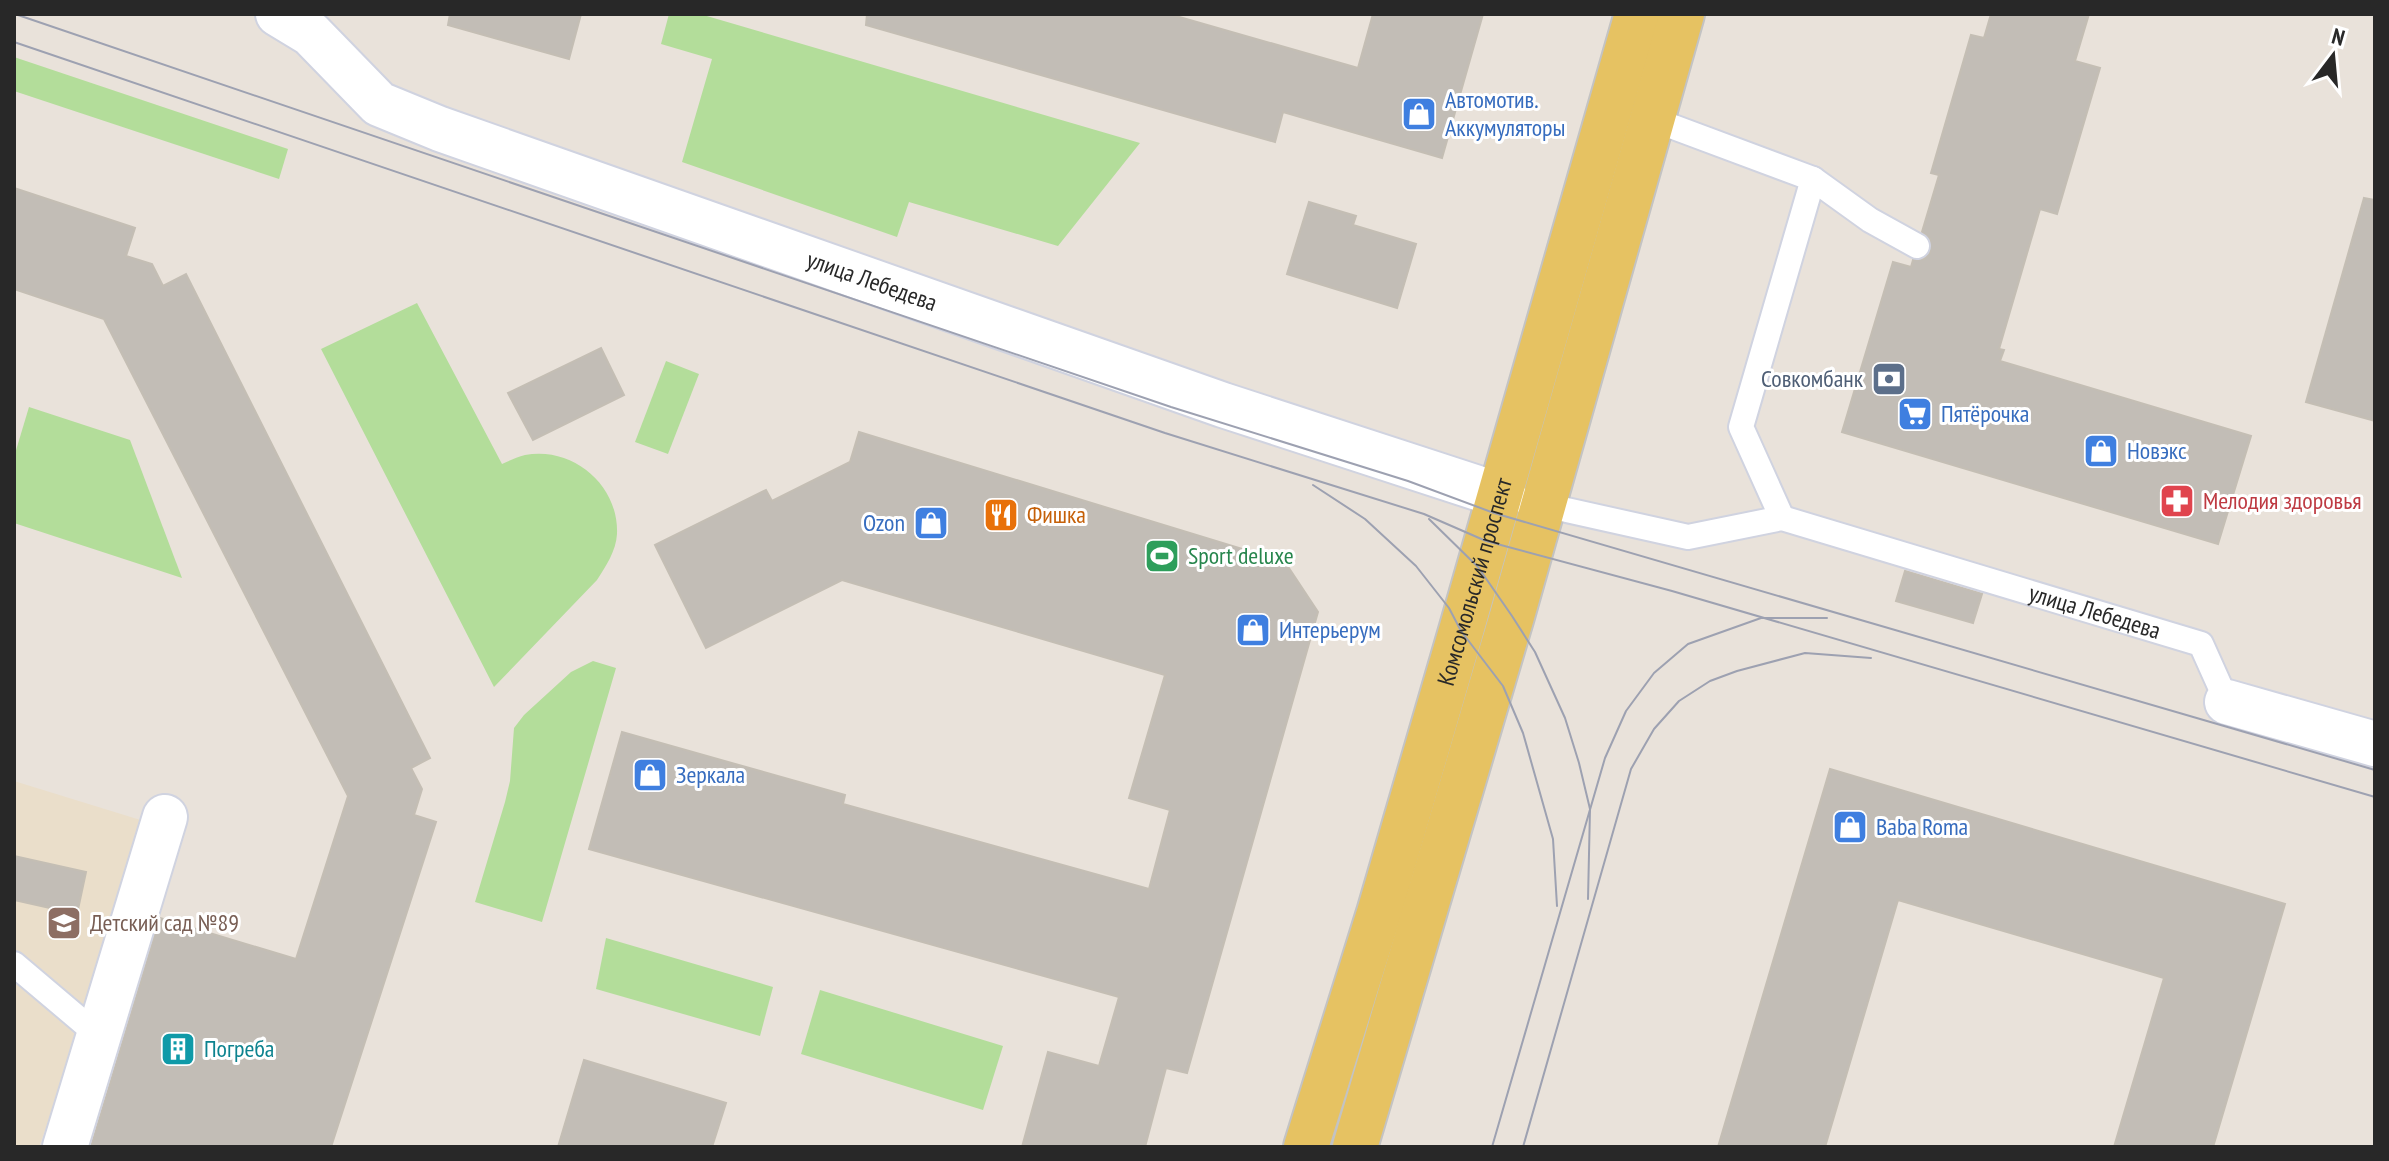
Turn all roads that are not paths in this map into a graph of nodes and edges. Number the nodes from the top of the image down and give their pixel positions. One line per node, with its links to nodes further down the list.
1 (278, 14): 7 (street, улица Лебедева)
2 (1637, 14): 7 (main road, Комсомольский проспект)
3 (1682, 14): 4 (main road, Комсомольский проспект)
4 (1652, 119): 5 (lane); 8 (main road, Комсомольский проспект)
5 (1813, 179): 6 (lane); 9 (lane)
6 (1917, 246)
7 (1499, 495): 8 (lane); 16 (main road, Комсомольский проспект)
8 (1544, 505): 9 (lane); 17 (main road, Комсомольский проспект)
9 (1782, 518): 10 (lane, улица Лебедева)
10 (2227, 702): 11 (street, улица Лебедева)
11 (2375, 744)
12 (165, 817): 14 (street)
13 (14, 964): 14 (lane)
14 (98, 1035): 15 (street)
15 (65, 1147)
16 (1306, 1147)
17 (1355, 1147)

